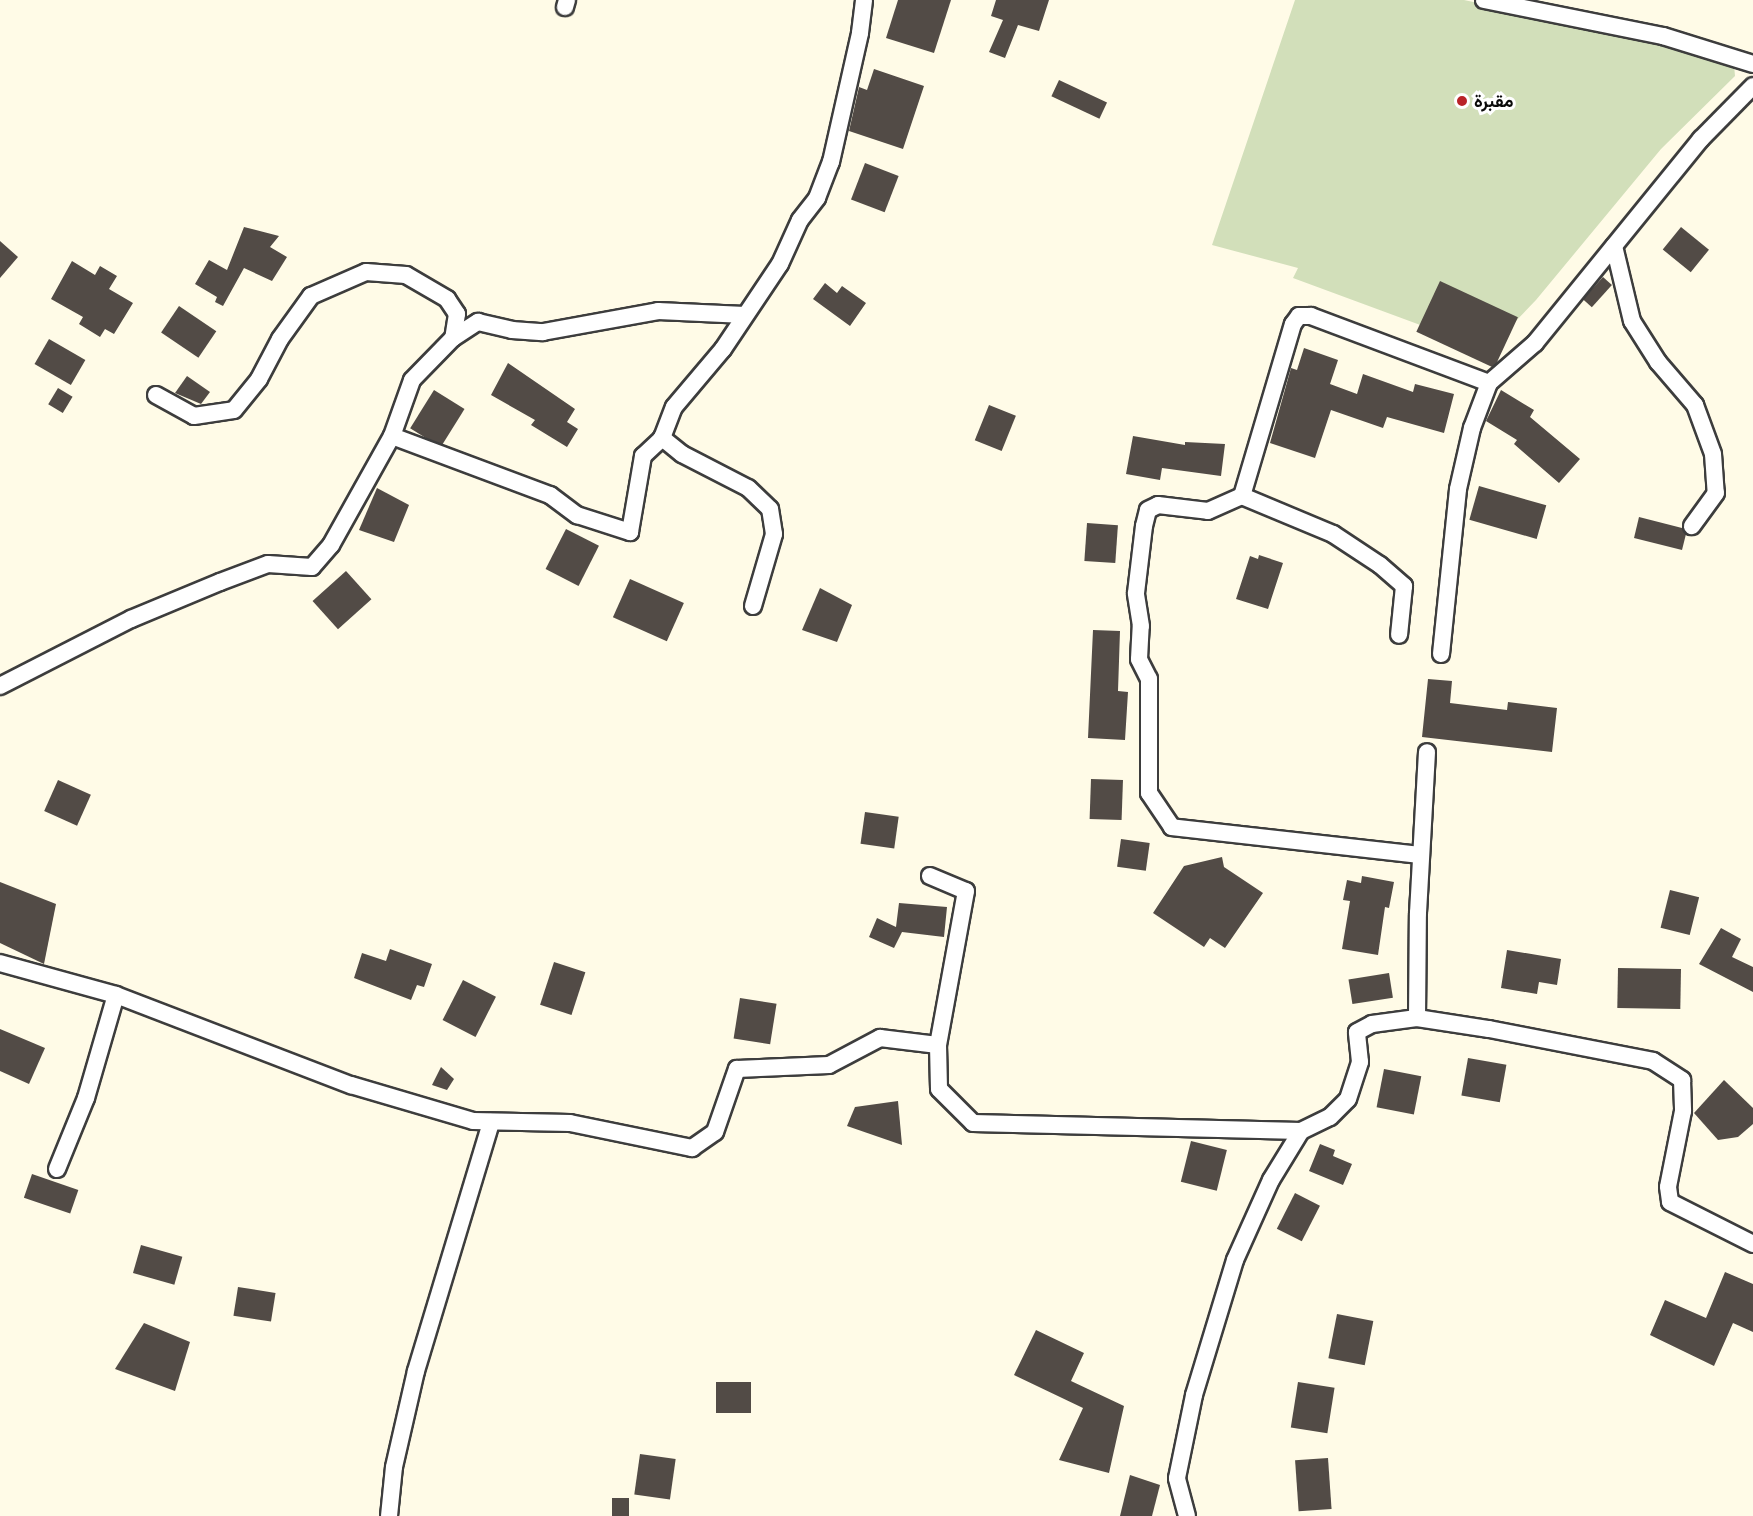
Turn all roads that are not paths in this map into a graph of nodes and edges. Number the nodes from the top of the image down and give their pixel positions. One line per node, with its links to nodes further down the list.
1 (864, 0): 6 (street)
2 (1484, 0): 3 (street)
3 (1753, 63)
4 (1753, 86): 5 (street)
5 (1614, 246): 8 (street); 13 (street)
6 (745, 315): 7 (street); 11 (street)
7 (453, 338): 9 (street); 10 (street)
8 (1489, 383): 12 (street); 16 (street)
9 (156, 395)
10 (392, 436): 11 (street); 17 (street)
11 (662, 438): 14 (street)
12 (1242, 496): 15 (street); 19 (street)
13 (1692, 526)
14 (753, 606)
15 (1399, 635)
16 (1441, 654)
17 (0, 686)
18 (1427, 752): 19 (street)
19 (1420, 855): 23 (street)
20 (930, 876): 24 (street)
21 (0, 963): 22 (street)
22 (116, 995): 25 (street); 27 (street)
23 (1417, 1018): 26 (street); 28 (street)
24 (938, 1045): 25 (street); 26 (street)
25 (491, 1122): 29 (street)
26 (1301, 1131): 30 (street)
27 (57, 1169)
28 (1753, 1245)
29 (389, 1516)
30 (1187, 1516)

